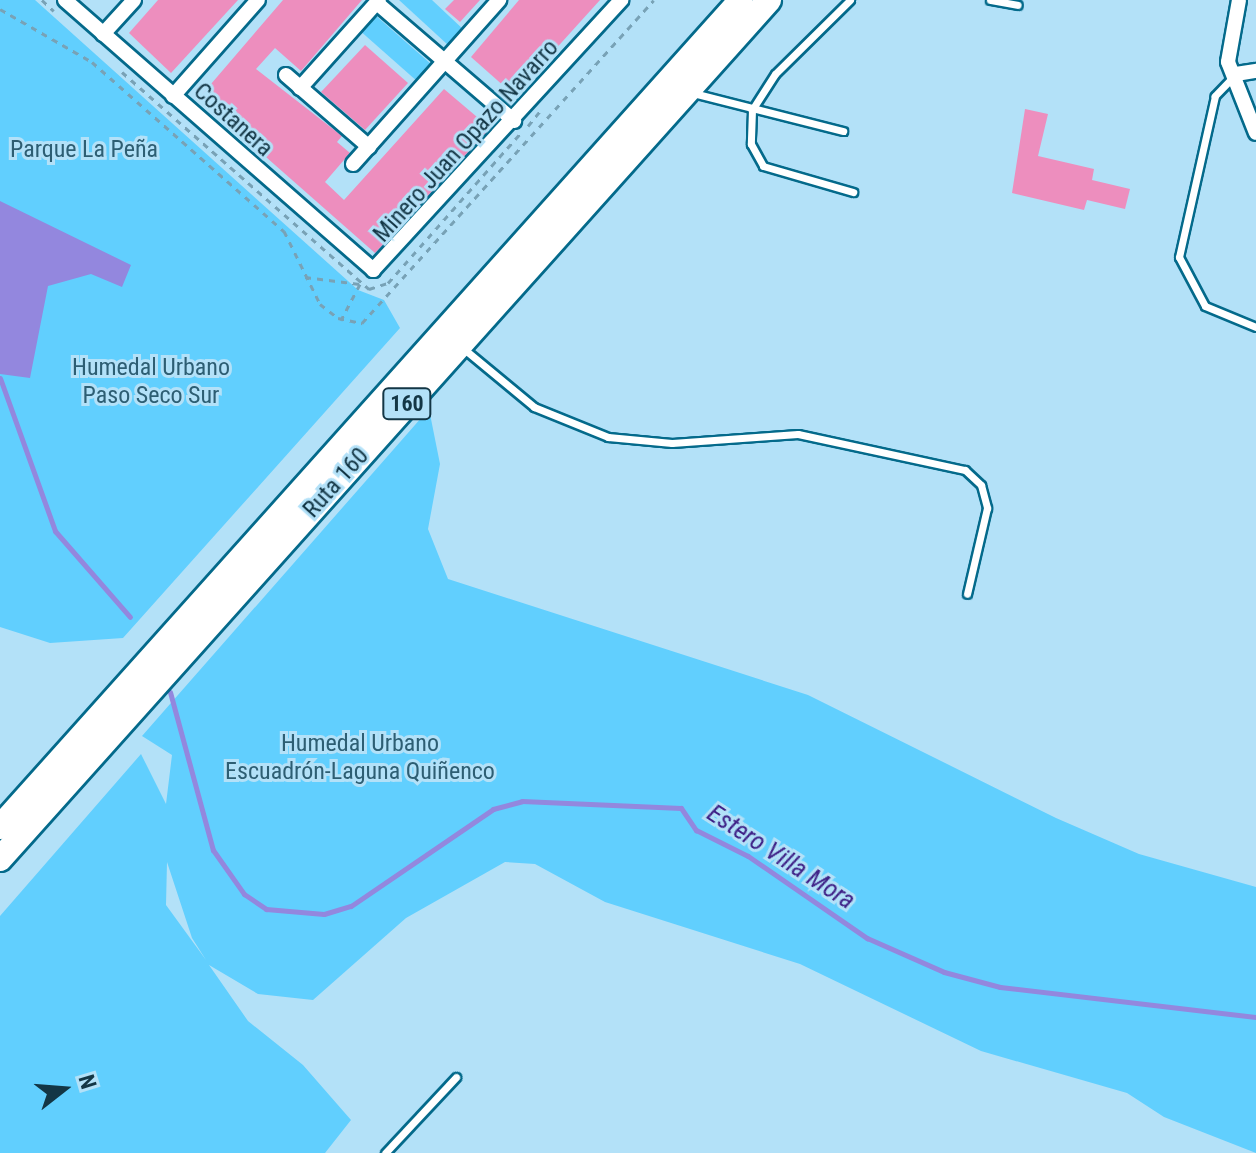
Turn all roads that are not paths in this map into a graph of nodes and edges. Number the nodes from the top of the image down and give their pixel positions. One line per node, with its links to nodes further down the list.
1 (65, 0): 13 (street, Costanera)
2 (134, 0): 13 (street)
3 (258, 0): 20 (street)
4 (499, 0): 14 (street)
5 (621, 0): 22 (street, Minero Juan Opazo Navarro)
6 (741, 0): 32 (highway, Ruta 160 / 160)
7 (769, 0): 19 (highway, Ruta 160 / 160)
8 (850, 0): 21 (lane)
9 (990, 0): 12 (lane)
10 (1239, 0): 16 (street)
11 (378, 1): 14 (street); 18 (street)
12 (1018, 5)
13 (103, 34): 20 (street, Costanera)
14 (445, 61): 22 (street); 25 (street)
15 (1256, 71): 16 (street)
16 (1236, 74): 24 (street); 29 (lane)
17 (286, 75): 18 (street)
18 (300, 88): 25 (street)
19 (687, 91): 21 (lane); 30 (highway, Ruta 160 / 160)
20 (168, 102): 28 (street, Costanera)
21 (752, 110): 23 (lane); 27 (lane)
22 (514, 121): 28 (street, Minero Juan Opazo Navarro)
23 (843, 131)
24 (1256, 133)
25 (369, 147): 26 (street)
26 (353, 164)
27 (853, 192)
28 (373, 270)
29 (1256, 327)
30 (460, 345): 31 (lane); 33 (highway, Ruta 160 / 160)
31 (967, 594)
32 (0, 827)
33 (0, 859)
34 (456, 1077): 35 (lane)
35 (385, 1153)

